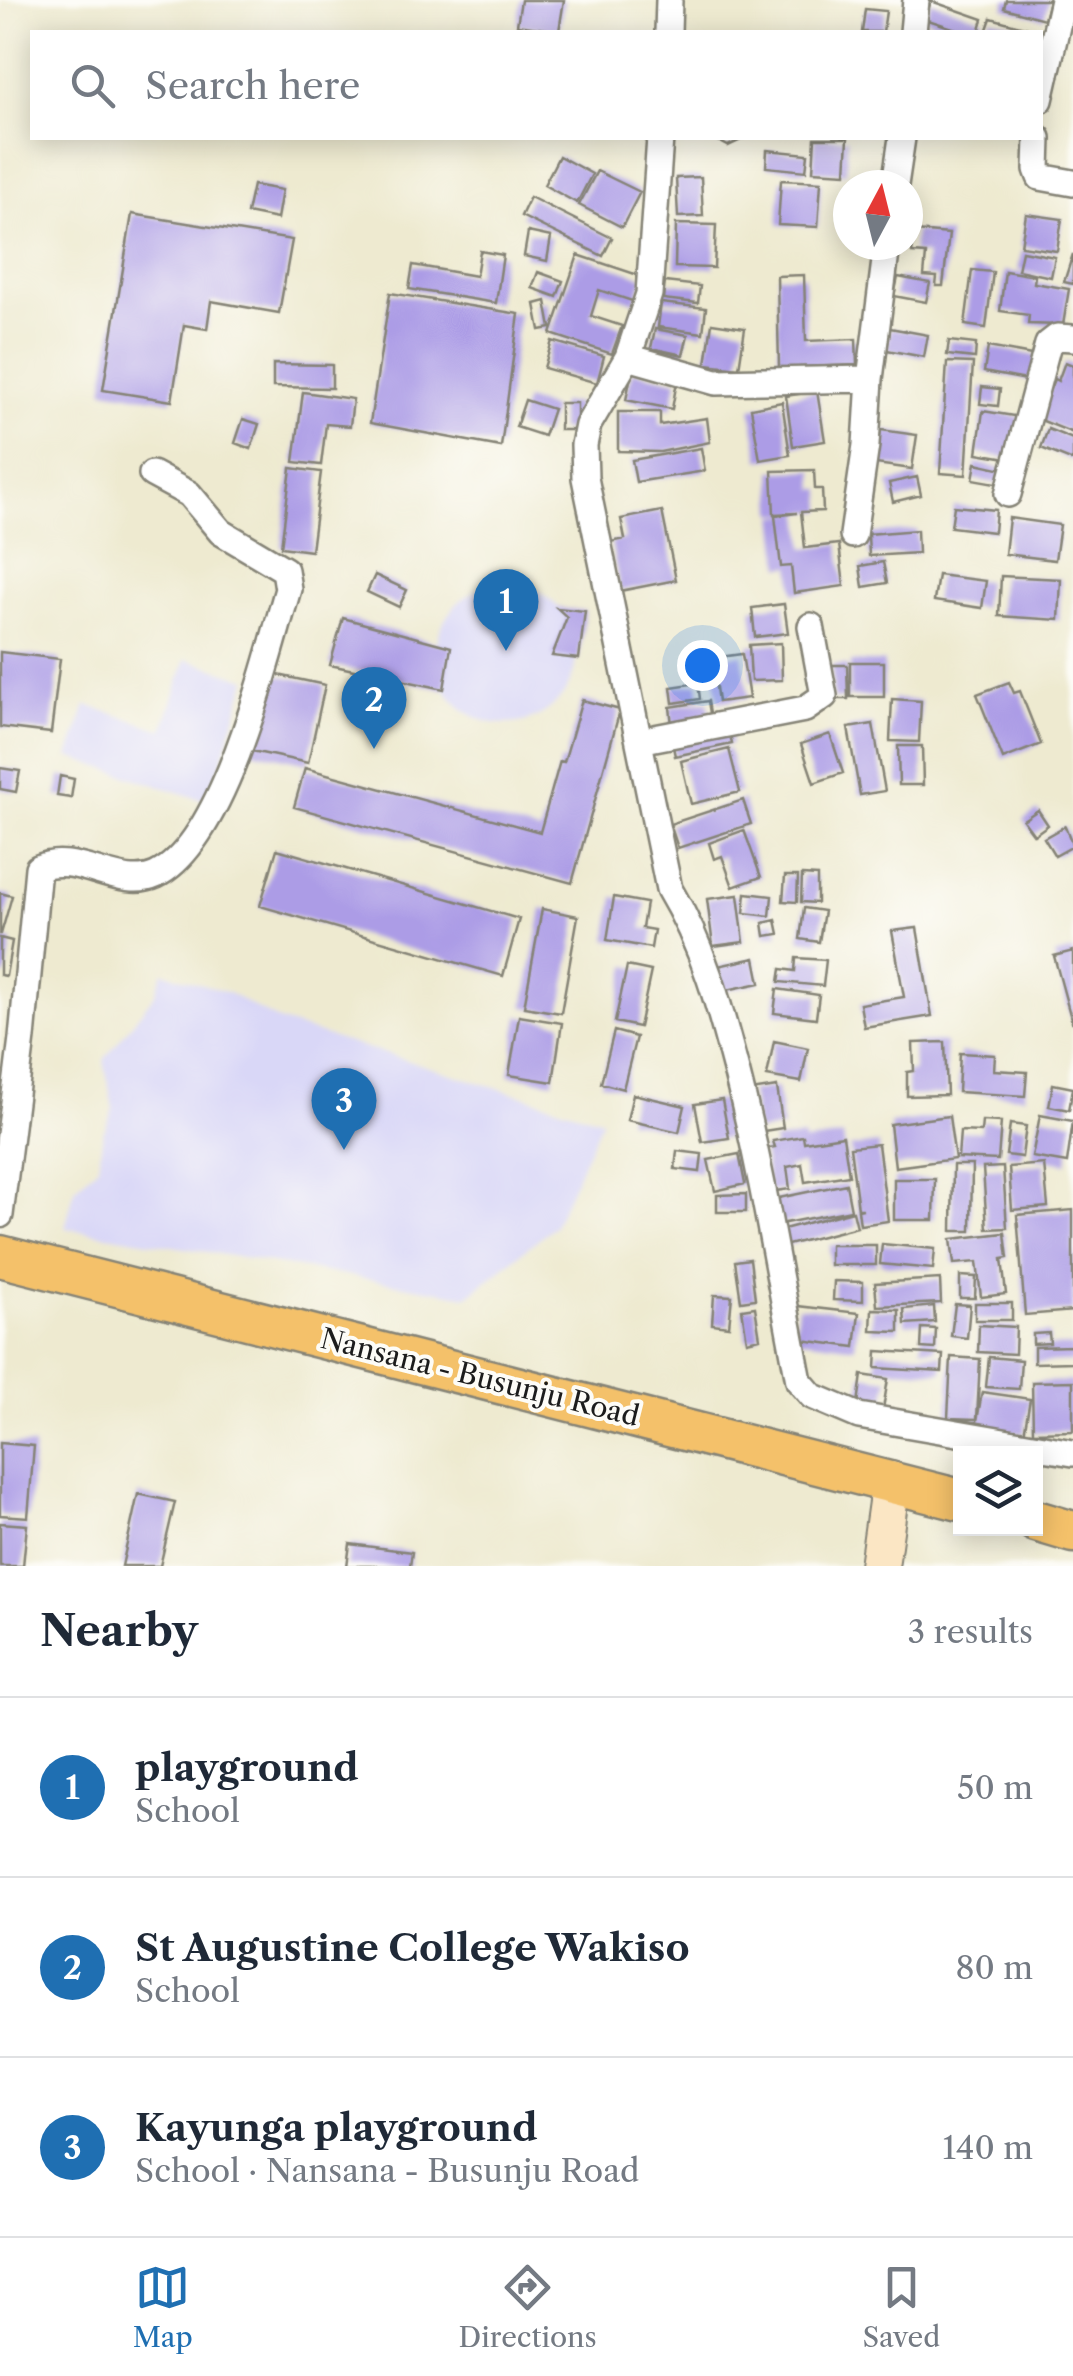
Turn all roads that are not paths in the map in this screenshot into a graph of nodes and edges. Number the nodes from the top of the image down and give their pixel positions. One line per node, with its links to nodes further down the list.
1 (669, 0): 4 (street)
2 (916, 0): 5 (street)
3 (1063, 0): 6 (street)
4 (668, 30)
5 (913, 30)
6 (1043, 87)
7 (660, 140): 14 (street)
8 (902, 140): 10 (street)
9 (1038, 140): 11 (street)
10 (898, 170)
11 (1073, 183)
12 (886, 260): 15 (street)
13 (1073, 338): 17 (street)
14 (628, 357): 15 (street); 20 (street)
15 (870, 379): 18 (street)
16 (152, 474): 21 (street)
17 (1008, 494)
18 (852, 535)
19 (812, 626): 20 (street)
20 (639, 741): 23 (street)
21 (0, 1215)
22 (0, 1256): 24 (main road, Nansana - Busunju Road)
23 (1073, 1453)
24 (891, 1481): 25 (main road, Nansana - Busunju Road); 26 (street)
25 (953, 1498)
26 (879, 1566)

